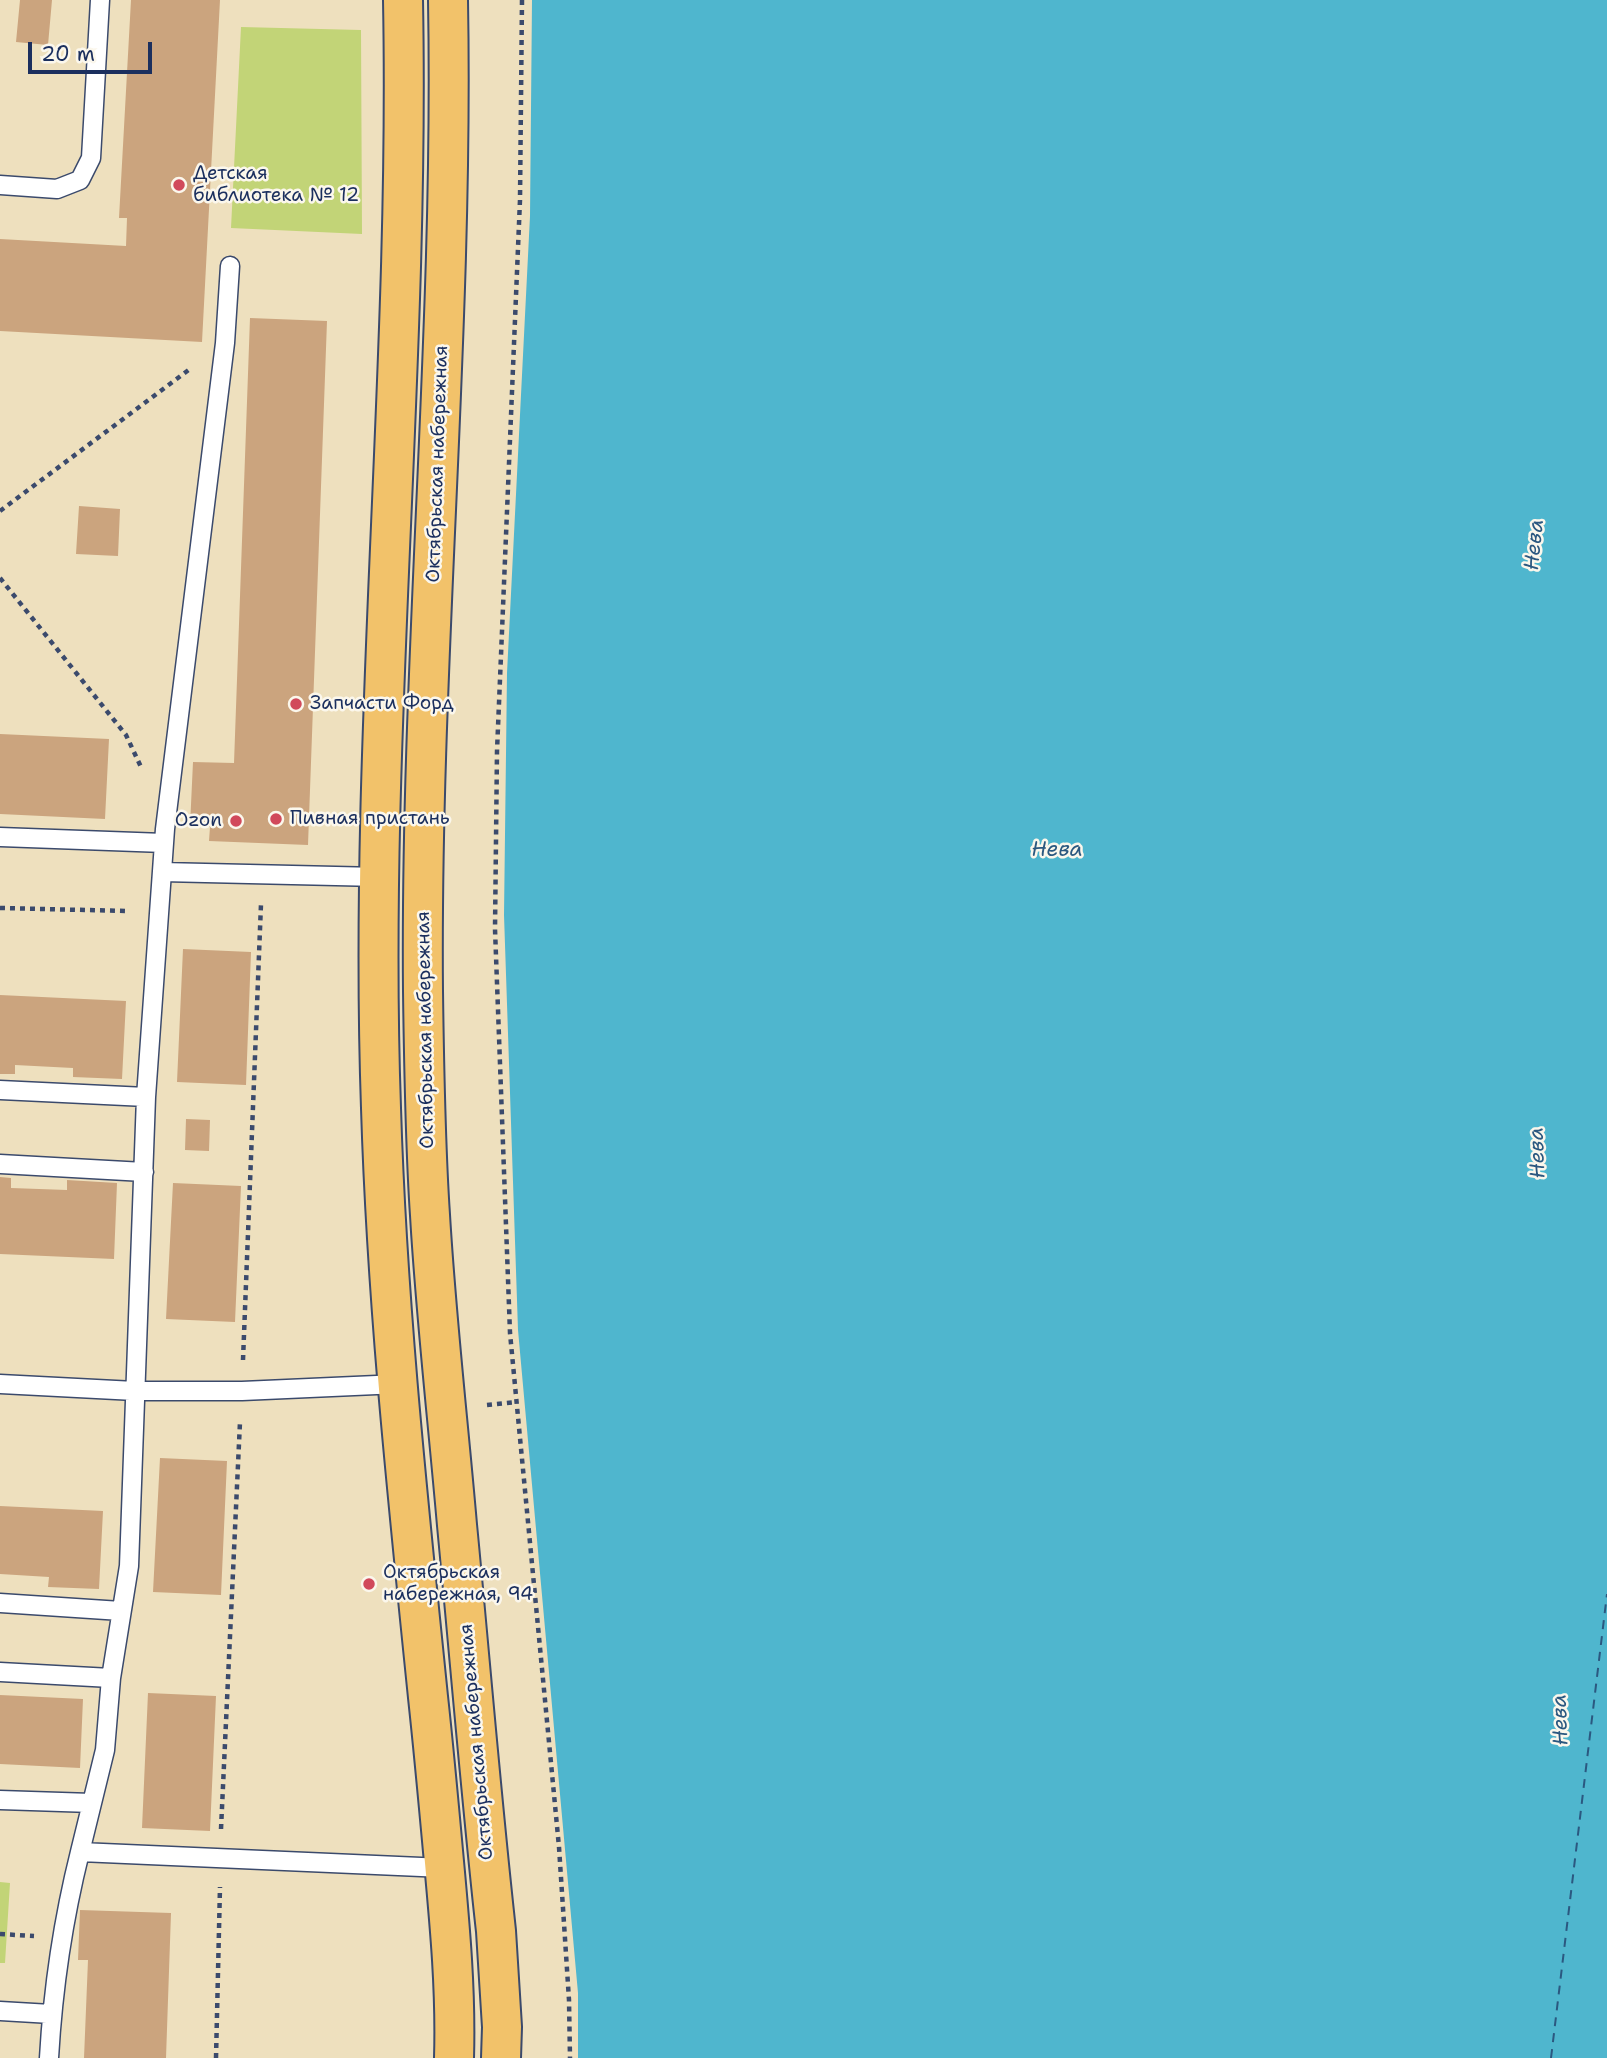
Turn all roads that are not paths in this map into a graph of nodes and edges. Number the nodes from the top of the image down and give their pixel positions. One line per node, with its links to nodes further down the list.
1 (100, 0): 4 (lane)
2 (403, 0): 9 (main road)
3 (447, 0): 29 (main road, Октябрьская набережная)
4 (0, 185)
5 (230, 266): 7 (lane)
6 (0, 837): 7 (lane)
7 (164, 843): 8 (lane)
8 (162, 872): 9 (lane); 11 (lane)
9 (379, 877): 15 (main road)
10 (0, 1090): 11 (lane)
11 (146, 1097): 13 (lane)
12 (0, 1164): 13 (lane)
13 (144, 1172): 16 (lane)
14 (0, 1384): 16 (lane)
15 (399, 1384): 16 (lane); 24 (main road)
16 (135, 1391): 18 (lane)
17 (0, 1603): 18 (lane)
18 (121, 1611): 20 (lane)
19 (0, 1672): 20 (lane)
20 (111, 1678): 22 (lane)
21 (0, 1800): 22 (lane)
22 (92, 1803): 23 (lane)
23 (80, 1852): 24 (lane); 26 (lane)
24 (444, 1868): 28 (main road)
25 (0, 2011): 26 (lane)
26 (51, 2014): 27 (lane)
27 (50, 2058)
28 (454, 2058)
29 (501, 2058)

